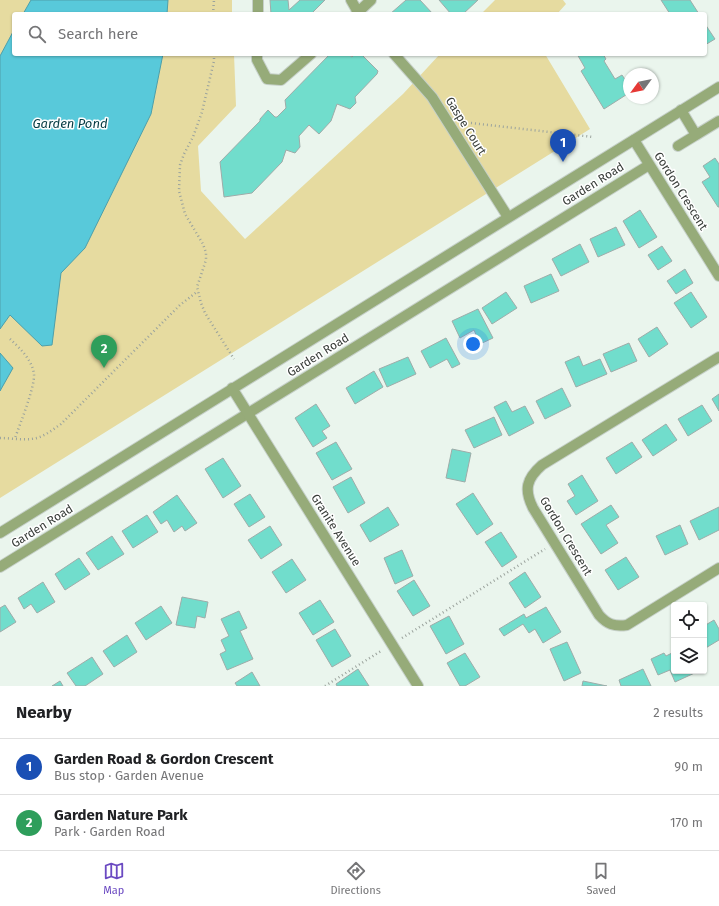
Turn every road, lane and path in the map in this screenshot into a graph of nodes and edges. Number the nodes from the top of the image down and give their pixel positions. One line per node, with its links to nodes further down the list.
1 (214, 0): 5 (path)
2 (258, 0): 6 (street)
3 (351, 0): 7 (street)
4 (372, 0): 8 (street)
5 (213, 12)
6 (258, 12)
7 (357, 12)
8 (360, 12)
9 (214, 56): 24 (path)
10 (257, 56): 11 (street)
11 (308, 56)
12 (396, 56): 22 (street, Gaspe Court)
13 (719, 87): 14 (street)
14 (681, 110): 17 (street); 19 (street)
15 (719, 121): 17 (street)
16 (471, 123): 18 (path)
17 (696, 135): 20 (street)
18 (593, 137)
19 (634, 140): 21 (street, Gordon Crescent); 22 (street, Garden Road)
20 (678, 146)
21 (650, 165): 23 (street, Gordon Crescent); 29 (street, Garden Road)
22 (508, 217): 28 (street, Garden Road)
23 (719, 276)
24 (198, 292): 27 (path); 31 (path)
25 (10, 339): 31 (path)
26 (719, 357): 33 (street, Gordon Crescent)
27 (234, 359)
28 (232, 388): 29 (street, Granite Avenue); 32 (street, Garden Road)
29 (248, 413): 34 (street, Garden Road); 39 (street, Granite Avenue)
30 (0, 438): 31 (path)
31 (15, 438)
32 (0, 533)
33 (555, 544): 35 (street, Gordon Crescent); 36 (path)
34 (0, 567)
35 (719, 568)
36 (401, 639)
37 (381, 651): 38 (path)
38 (325, 686)
39 (418, 686)

